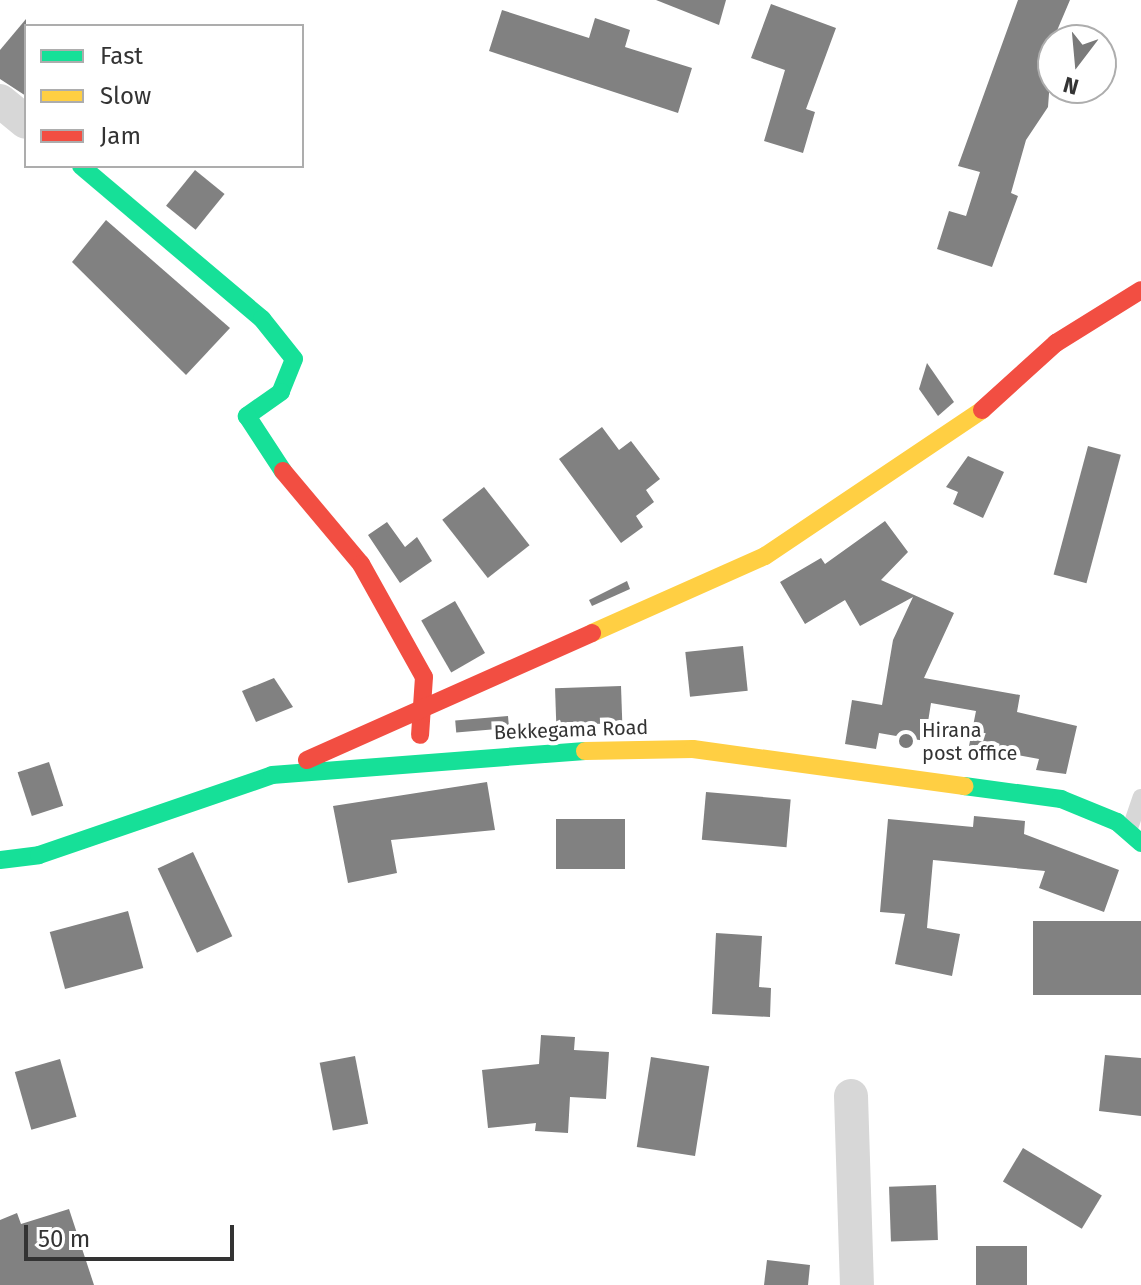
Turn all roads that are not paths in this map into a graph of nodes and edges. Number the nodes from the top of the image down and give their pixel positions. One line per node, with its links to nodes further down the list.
1 (0, 101): 2 (street)
2 (24, 120)
3 (83, 168): 5 (street)
4 (1141, 290): 5 (street)
5 (423, 710): 6 (street); 7 (street)
6 (417, 762): 7 (street, Bekkegama Road); 9 (street, Bekkegama Road)
7 (272, 775): 10 (street, Bekkegama Road)
8 (1141, 797): 9 (lane)
9 (1135, 838)
10 (0, 860)
11 (851, 1096): 12 (street)
12 (857, 1285)

